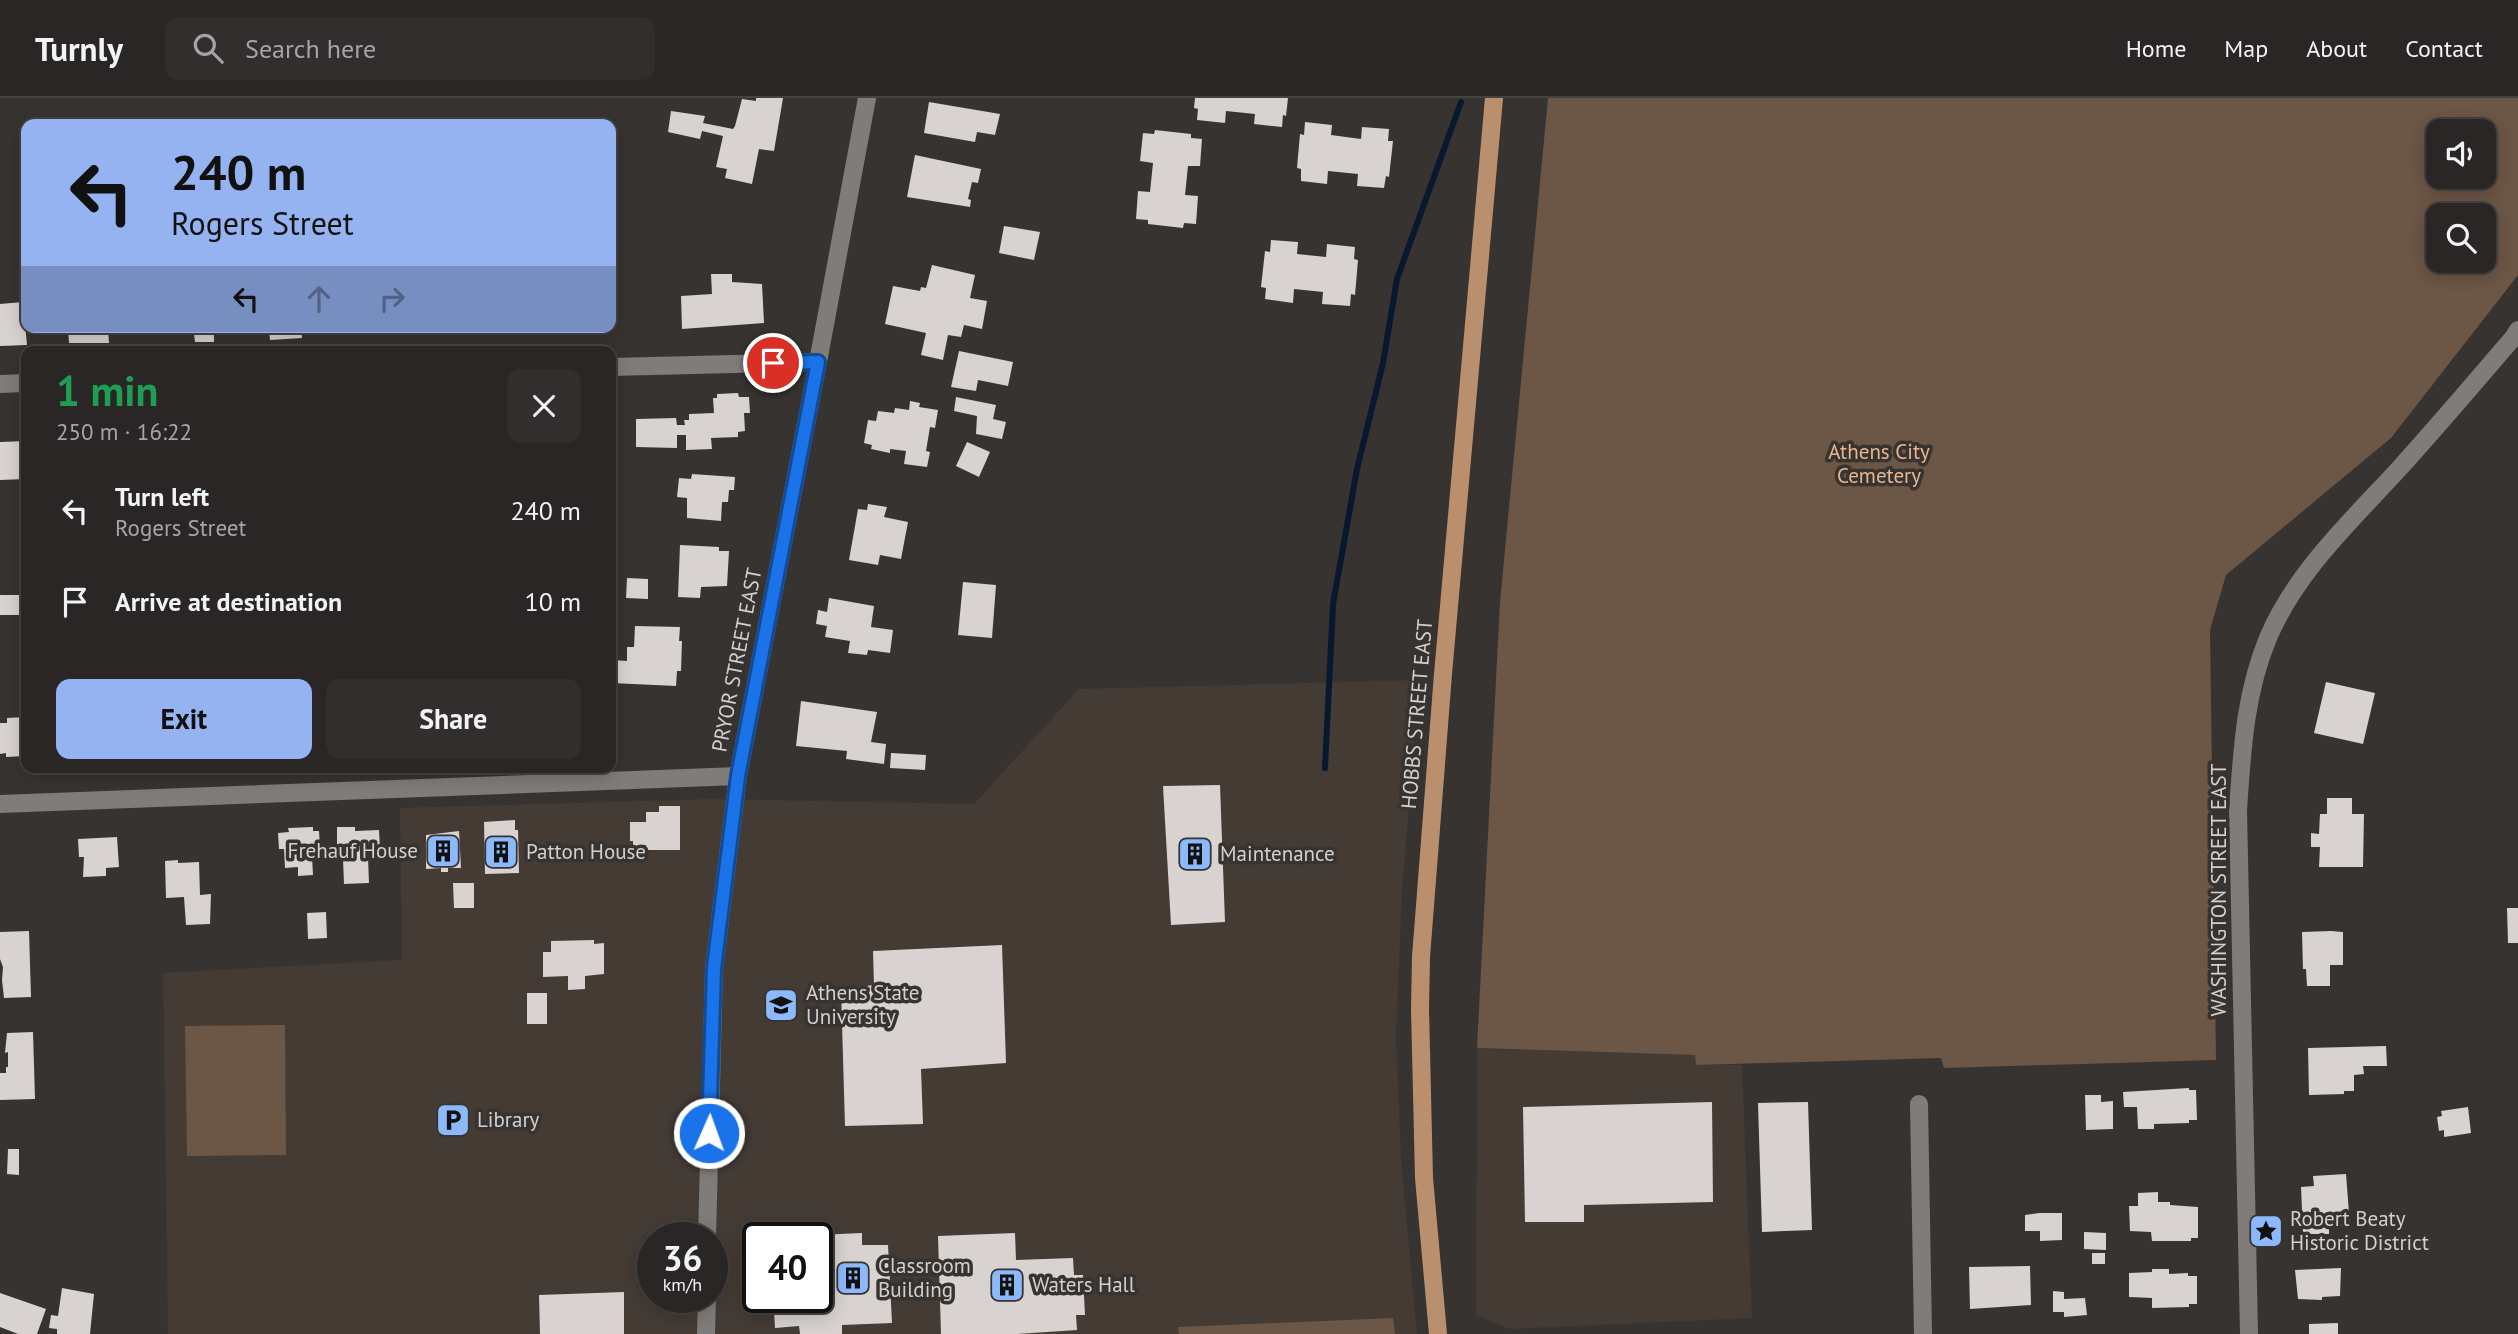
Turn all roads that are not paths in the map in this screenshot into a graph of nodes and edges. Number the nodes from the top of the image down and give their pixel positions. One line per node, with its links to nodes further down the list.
1 (867, 98): 4 (street, PRYOR STREET EAST)
2 (1494, 98): 14 (main road, HOBBS STREET EAST)
3 (2518, 330): 16 (street, WASHINGTON STREET EAST)
4 (818, 362): 5 (street); 8 (street, PRYOR STREET EAST)
5 (616, 368)
6 (21, 383): 7 (street)
7 (0, 384)
8 (738, 776): 9 (street); 11 (street, PRYOR STREET EAST)
9 (0, 804)
10 (1919, 1104): 15 (street)
11 (707, 1222)
12 (707, 1313): 13 (street)
13 (706, 1334)
14 (1438, 1334)
15 (1923, 1334)
16 (2249, 1334)

